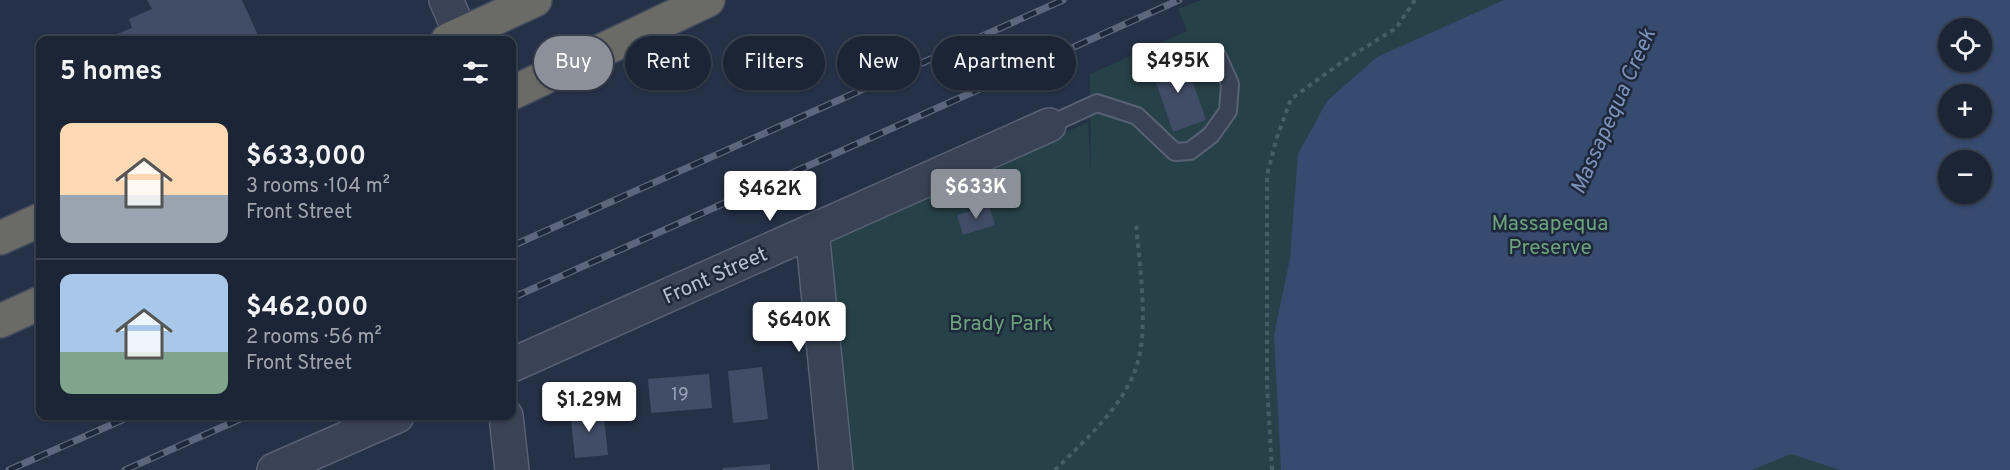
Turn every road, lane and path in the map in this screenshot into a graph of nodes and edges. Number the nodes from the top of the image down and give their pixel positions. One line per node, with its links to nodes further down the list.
1 (446, 0): 5 (street)
2 (535, 0): 6 (highway)
3 (708, 0): 8 (highway)
4 (1415, 0): 23 (path)
5 (454, 36)
6 (458, 36)
7 (1218, 57): 9 (lane)
8 (516, 91)
9 (1049, 125): 12 (street, Front Street)
10 (36, 222): 13 (highway)
11 (1136, 222): 22 (path)
12 (812, 231): 16 (street, Front Street); 21 (street)
13 (0, 238)
14 (36, 305): 15 (highway)
15 (0, 321)
16 (516, 363)
17 (388, 420): 19 (street)
18 (507, 420): 20 (street)
19 (274, 470)
20 (512, 470)
21 (836, 470)
22 (1055, 470)
23 (1272, 470)

